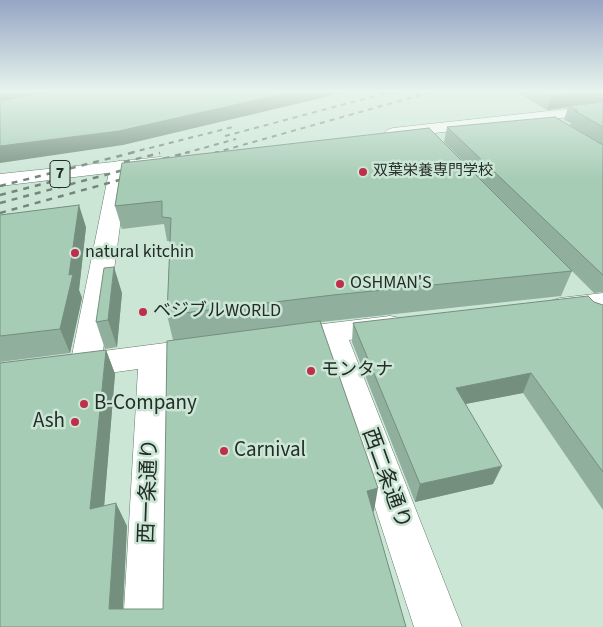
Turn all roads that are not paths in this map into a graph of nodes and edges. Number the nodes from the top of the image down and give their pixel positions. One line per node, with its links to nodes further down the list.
1 (504, 120): 3 (street)
2 (547, 120): 4 (street)
3 (421, 130): 5 (street); 6 (street)
4 (564, 131)
5 (382, 134)
6 (441, 150)
7 (178, 160): 8 (street, 7)
8 (119, 167): 9 (street, 7); 18 (street)
9 (0, 180)
10 (567, 283): 11 (street)
11 (598, 309): 12 (street)
12 (530, 310)
13 (416, 323): 14 (street)
14 (332, 332): 15 (street); 21 (street, 西二条通り)
15 (263, 341)
16 (233, 345): 17 (street)
17 (154, 356): 18 (street); 20 (street, 西一条通り)
18 (86, 364): 19 (street)
19 (0, 376)
20 (147, 627)
21 (438, 627)

